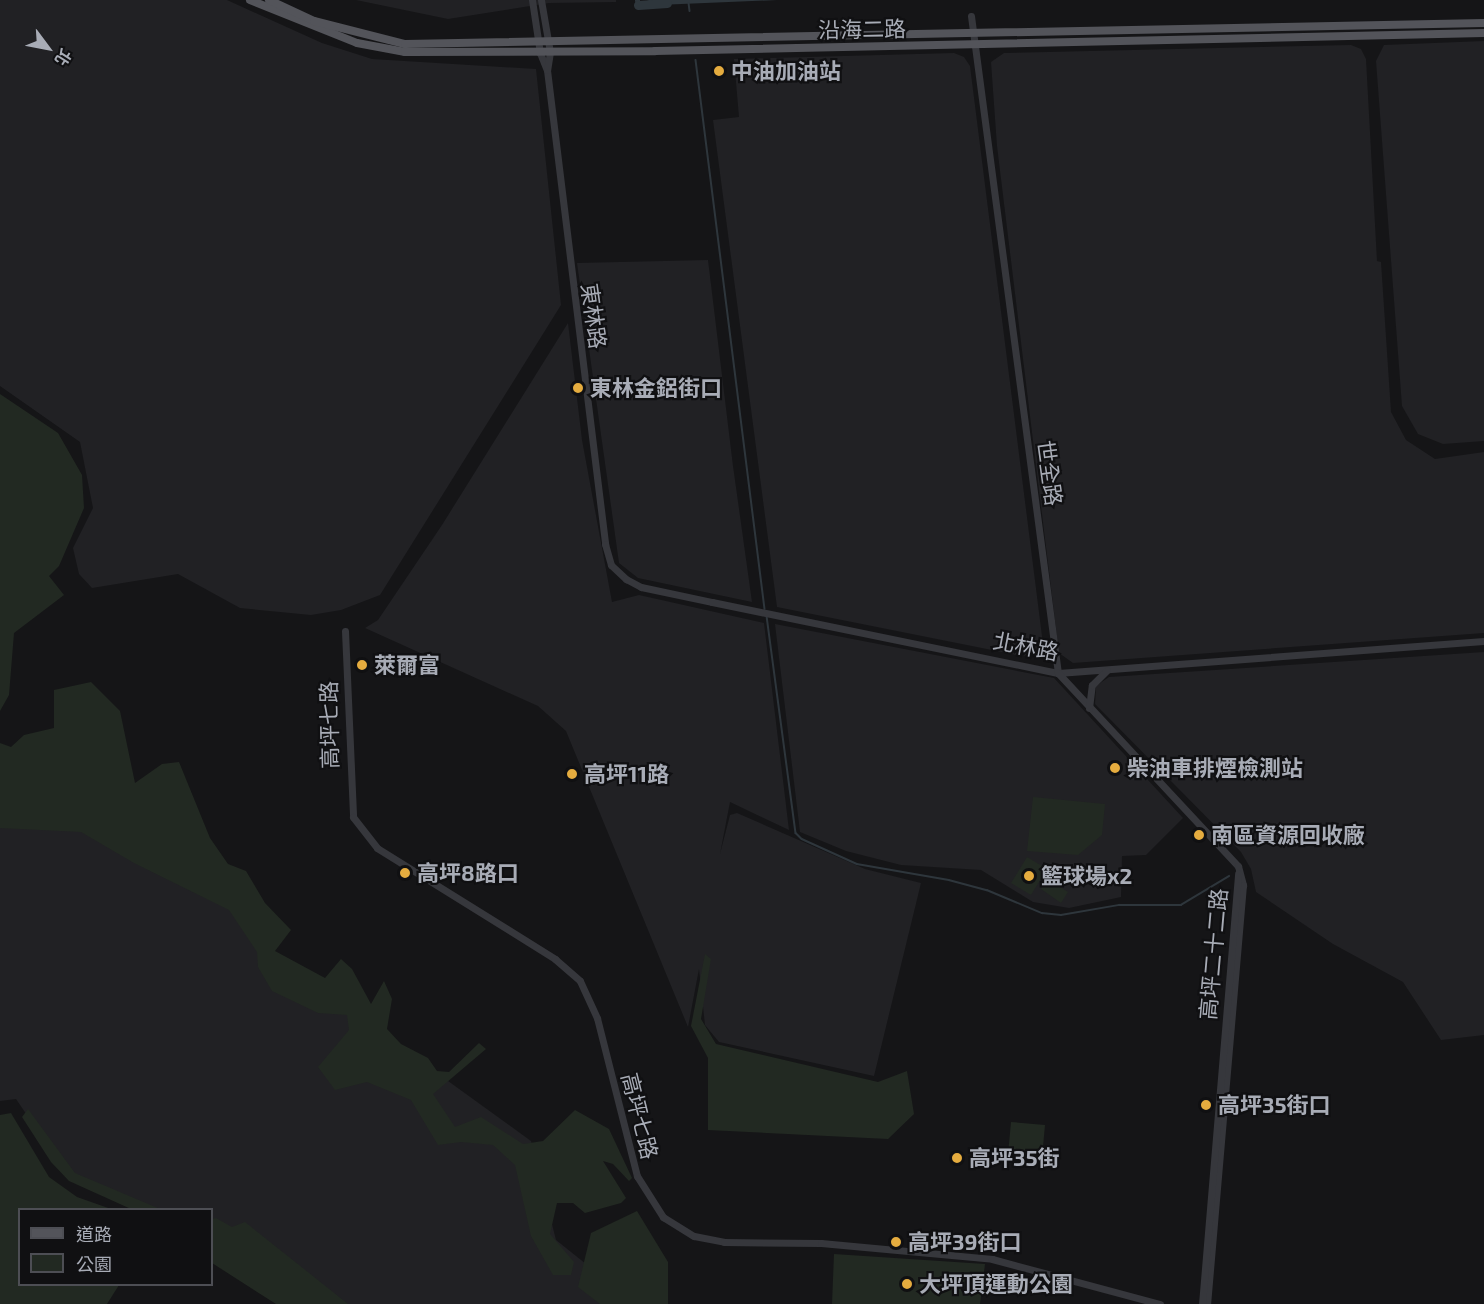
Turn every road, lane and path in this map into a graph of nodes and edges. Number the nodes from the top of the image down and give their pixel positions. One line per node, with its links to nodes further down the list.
1 (250, 0): 12 (main road, 沿海二路)
2 (269, 0): 12 (main road, 沿海二路)
3 (532, 0): 12 (street)
4 (541, 0): 11 (street)
5 (971, 16): 8 (street, 世全路)
6 (1484, 23): 8 (main road, 沿海二路)
7 (1484, 33): 10 (main road, 沿海二路)
8 (974, 35): 9 (main road, 沿海二路); 10 (street, 世全路)
9 (720, 40): 11 (main road, 沿海二路); 13 (main road)
10 (975, 46): 13 (main road, 沿海二路); 19 (street, 世全路)
11 (549, 48): 12 (main road, 沿海二路); 13 (main road, 沿海二路); 14 (street)
12 (539, 49): 14 (street)
13 (720, 50)
14 (547, 70): 15 (street, 東林路)
15 (611, 565): 19 (street, 北林路)
16 (345, 631): 22 (street, 高坪七路)
17 (1484, 641): 18 (street, 北林路)
18 (1107, 670): 19 (street, 北林路); 20 (street)
19 (1058, 673): 20 (street)
20 (1089, 708): 21 (street)
21 (1238, 866): 23 (street, 高坪二十二路); 24 (street, 高坪二十二路)
22 (1160, 1304)
23 (1202, 1304)
24 (1207, 1304)

